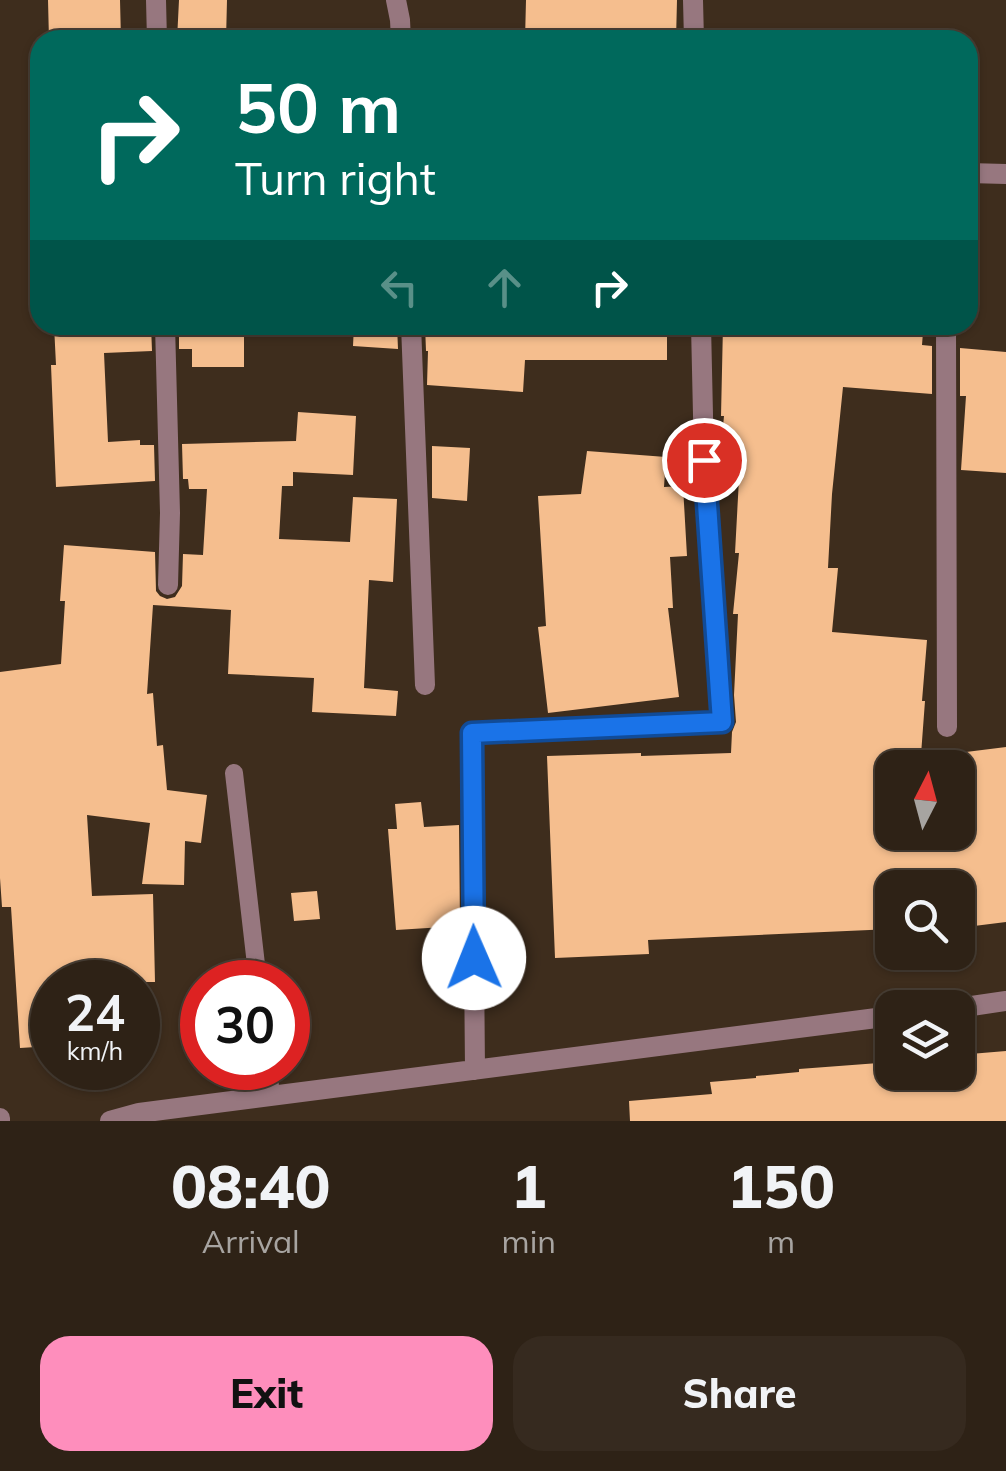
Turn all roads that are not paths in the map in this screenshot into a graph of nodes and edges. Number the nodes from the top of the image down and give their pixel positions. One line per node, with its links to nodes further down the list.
1 (156, 0): 4 (street)
2 (396, 0): 5 (street)
3 (693, 0): 6 (street)
4 (157, 30)
5 (400, 30)
6 (694, 30)
7 (978, 173): 8 (street)
8 (1006, 174)
9 (165, 335): 13 (street)
10 (411, 335): 14 (street)
11 (701, 335): 21 (street)
12 (946, 335): 15 (street)
13 (168, 585)
14 (425, 685)
15 (946, 727)
16 (234, 773): 17 (lane)
17 (255, 960)
18 (1006, 1002): 19 (street)
19 (975, 1006)
20 (875, 1018): 21 (street)
21 (475, 1070): 23 (street)
22 (270, 1090): 23 (lane)
23 (271, 1096): 24 (street)
24 (139, 1117): 25 (street)
25 (110, 1121)

